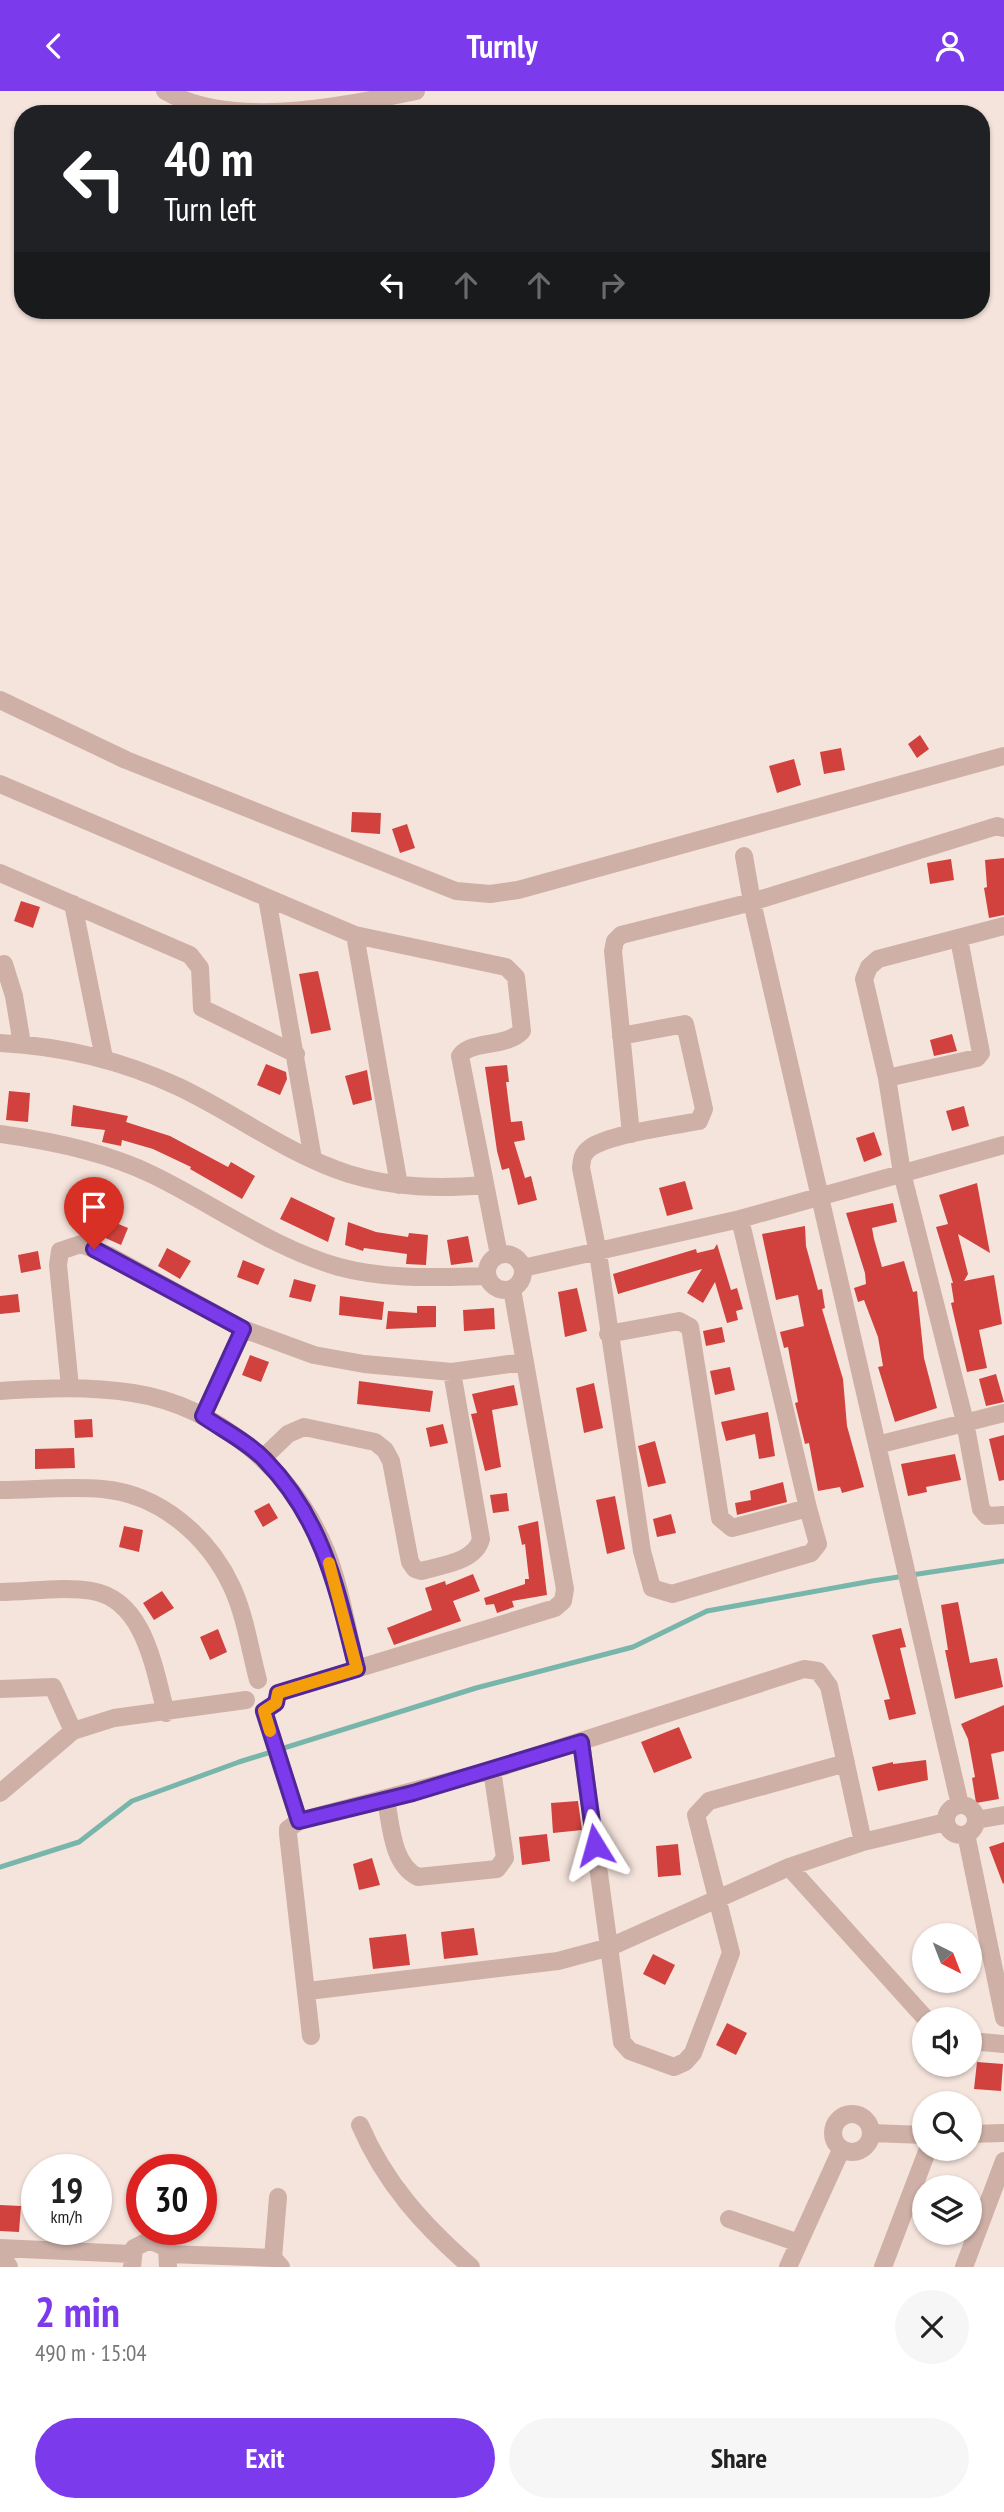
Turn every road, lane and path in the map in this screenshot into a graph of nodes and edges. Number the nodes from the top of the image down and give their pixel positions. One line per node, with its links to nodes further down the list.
1 (165, 91): 3 (street)
2 (416, 91): 4 (street)
3 (208, 105)
4 (345, 105)
5 (0, 700): 6 (street)
6 (1004, 756)
7 (0, 784): 11 (street)
8 (1004, 828): 12 (street)
9 (744, 856): 12 (street)
10 (0, 873): 13 (street)
11 (267, 898): 15 (street); 21 (street)
12 (752, 902): 18 (street); 31 (street)
13 (73, 904): 21 (street); 22 (street)
14 (1004, 926): 16 (street)
15 (355, 935): 29 (street); 30 (street)
16 (959, 939): 23 (street); 23 (street)
17 (4, 964): 20 (street)
18 (621, 1036): 25 (street); 25 (street)
19 (0, 1043): 20 (street)
20 (22, 1044): 22 (street)
21 (296, 1054): 27 (street)
22 (104, 1058): 27 (street)
23 (887, 1078): 28 (street)
24 (0, 1134): 36 (street)
25 (631, 1134): 33 (street)
26 (1004, 1145): 28 (street)
27 (313, 1159): 29 (street)
28 (902, 1173): 31 (street); 46 (street)
29 (399, 1185): 30 (street)
30 (485, 1185): 34 (street)
31 (821, 1197): 32 (street); 47 (street)
32 (740, 1219): 33 (street); 50 (street)
33 (598, 1253): 35 (street); 39 (street)
34 (499, 1255): 35 (street); 36 (street)
35 (523, 1268): 37 (street)
36 (487, 1276): 37 (street)
37 (512, 1289): 40 (street)
38 (243, 1329): 41 (street); 42 (street); 45 (street)
39 (608, 1334): 50 (street); 50 (street)
40 (524, 1362): 41 (street); 53 (street)
41 (452, 1372): 48 (street)
42 (70, 1387): 43 (street); 45 (street)
43 (0, 1391)
44 (1004, 1413): 46 (street)
45 (203, 1416): 48 (street)
46 (965, 1422): 47 (street); 51 (street)
47 (877, 1445): 66 (street)
48 (263, 1458): 53 (street)
49 (0, 1490): 54 (street)
50 (808, 1508)
51 (1004, 1515)
52 (0, 1592): 58 (street)
53 (357, 1669): 56 (street)
54 (258, 1680): 56 (street); 57 (street)
55 (0, 1689): 60 (street)
56 (278, 1693): 59 (street)
57 (246, 1700): 58 (street); 59 (street)
58 (166, 1713): 60 (street)
59 (267, 1720): 68 (street)
60 (73, 1731): 64 (street)
61 (581, 1742): 62 (street); 63 (street); 74 (street)
62 (846, 1763): 71 (street); 73 (street)
63 (492, 1770): 65 (street); 65 (street)
64 (0, 1793)
65 (386, 1800): 68 (street)
66 (960, 1805): 69 (street); 70 (street)
67 (1004, 1815): 70 (street)
68 (299, 1821): 75 (street)
69 (946, 1822): 70 (street); 71 (street)
70 (971, 1827): 77 (street)
71 (863, 1842): 72 (street)
72 (789, 1867): 73 (street); 76 (street)
73 (716, 1898): 74 (street); 74 (street)
74 (610, 1947): 75 (street)
75 (308, 1991): 78 (street)
76 (915, 2007)
77 (1004, 2018)
78 (311, 2036)
79 (982, 2042): 80 (street)
80 (1004, 2044)
81 (360, 2125): 97 (street)
82 (872, 2133): 84 (street); 86 (street); 86 (street)
83 (1004, 2133): 85 (street)
84 (912, 2134)
85 (982, 2134)
86 (841, 2150): 91 (street)
87 (924, 2161): 99 (street)
88 (1004, 2161): 100 (street)
89 (278, 2197): 95 (street)
90 (729, 2219): 91 (street)
91 (796, 2242): 98 (street)
92 (0, 2250): 93 (street); 96 (street)
93 (132, 2261): 94 (street)
94 (169, 2261): 95 (street)
95 (277, 2262)
96 (9, 2267)
97 (471, 2267)
98 (788, 2267)
99 (884, 2267)
100 (964, 2267)

